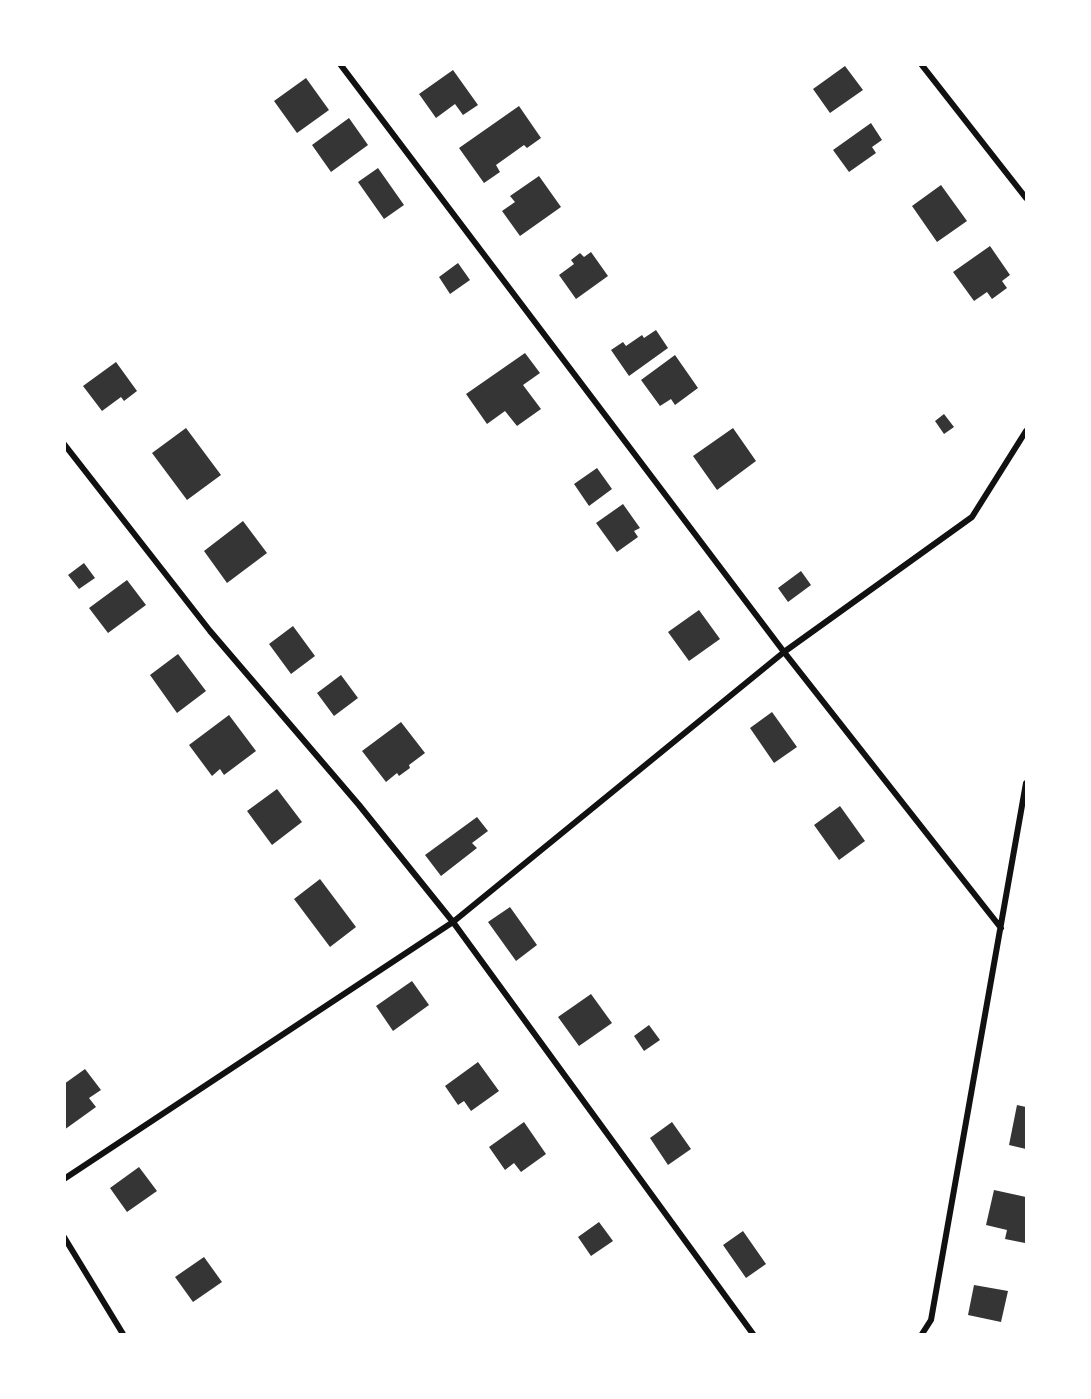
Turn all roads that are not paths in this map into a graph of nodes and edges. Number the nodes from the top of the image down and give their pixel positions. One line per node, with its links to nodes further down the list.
1 (340, 64): 6 (street)
2 (921, 64): 3 (street)
3 (1026, 198)
4 (1026, 431): 6 (street)
5 (64, 444): 8 (street)
6 (784, 652): 8 (street); 9 (street)
7 (1026, 783): 9 (street)
8 (453, 922): 10 (street); 13 (street)
9 (1001, 928): 14 (street)
10 (64, 1179)
11 (64, 1237): 12 (street)
12 (123, 1335)
13 (753, 1335)
14 (922, 1335)

